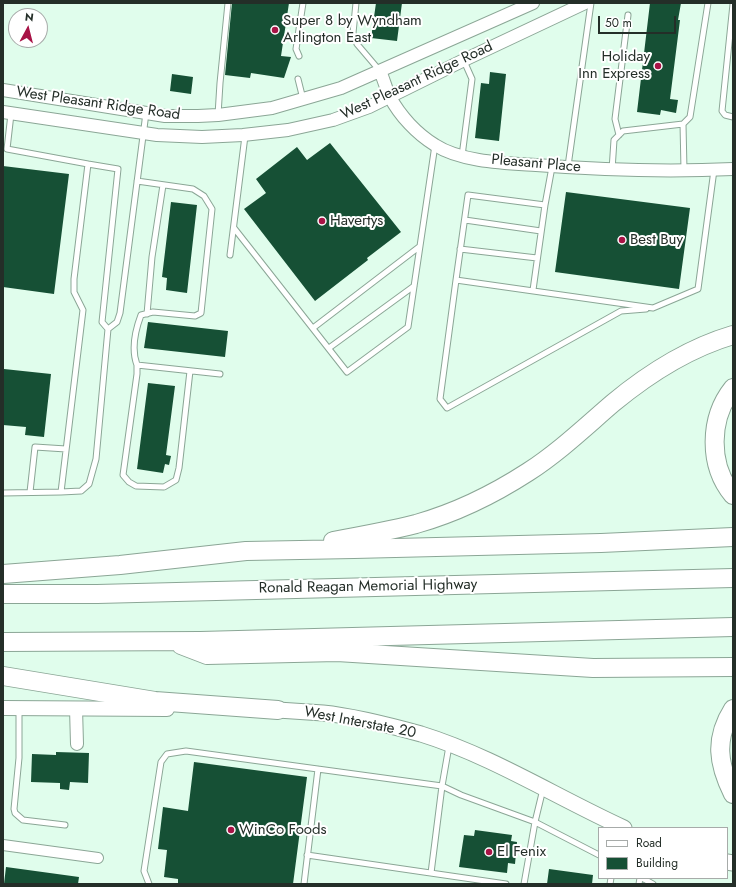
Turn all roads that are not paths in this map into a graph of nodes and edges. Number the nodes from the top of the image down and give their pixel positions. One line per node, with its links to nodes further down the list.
1 (228, 3): 19 (lane)
2 (302, 3): 10 (lane)
3 (356, 3): 12 (lane)
4 (533, 3): 12 (street, West Pleasant Ridge Road)
5 (586, 3): 11 (street, West Pleasant Ridge Road)
6 (591, 3): 30 (lane)
7 (708, 3): 21 (lane)
8 (733, 4): 20 (lane)
9 (628, 15): 24 (lane)
10 (299, 56)
11 (464, 60): 15 (street, West Pleasant Ridge Road); 27 (lane)
12 (380, 72): 15 (street, Pleasant Place); 16 (street, West Pleasant Ridge Road)
13 (298, 79): 16 (lane)
14 (3, 90): 18 (street, West Pleasant Ridge Road)
15 (390, 97): 23 (street, West Pleasant Ridge Road); 25 (street, Pleasant Place)
16 (303, 99): 19 (street, West Pleasant Ridge Road)
17 (7, 113): 22 (street, West Pleasant Ridge Road); 26 (lane)
18 (146, 113): 19 (street, West Pleasant Ridge Road); 22 (lane)
19 (218, 115)
20 (733, 117)
21 (683, 124): 24 (lane); 33 (lane)
22 (143, 133): 23 (street, West Pleasant Ridge Road); 35 (lane)
23 (246, 135): 39 (lane)
24 (618, 135): 32 (lane)
25 (434, 145): 27 (street, Pleasant Place); 41 (lane)
26 (5, 150): 28 (lane)
27 (462, 156): 29 (street, Pleasant Place)
28 (88, 164): 51 (lane); 58 (lane)
29 (552, 166): 30 (street, Pleasant Place); 37 (lane)
30 (568, 168): 32 (street, Pleasant Place)
31 (733, 169): 34 (street, Pleasant Place)
32 (612, 170): 33 (street, Pleasant Place)
33 (684, 170): 34 (street, Pleasant Place)
34 (714, 170): 48 (lane)
35 (137, 181): 36 (lane); 51 (lane)
36 (163, 185): 49 (lane); 49 (lane)
37 (545, 205): 38 (lane); 40 (lane)
38 (464, 220): 40 (lane); 42 (lane)
39 (234, 228): 43 (lane); 50 (lane)
40 (541, 231): 44 (lane)
41 (420, 247): 46 (lane); 50 (lane)
42 (460, 249): 44 (lane); 45 (lane)
43 (230, 255)
44 (537, 258): 47 (lane)
45 (456, 280): 47 (lane); 48 (lane)
46 (414, 286): 53 (lane); 53 (lane)
47 (533, 290): 48 (lane)
48 (653, 308)
49 (147, 314): 54 (lane)
50 (312, 328): 53 (lane)
51 (108, 329): 60 (lane)
52 (733, 335): 64 (highway)
53 (329, 348)
54 (137, 365): 55 (lane); 55 (lane)
55 (190, 371): 56 (lane)
56 (220, 374)
57 (733, 388): 62 (highway)
58 (66, 448): 59 (lane); 60 (lane)
59 (30, 492): 60 (lane); 61 (lane)
60 (61, 492)
61 (3, 493)
62 (733, 495)
63 (733, 537): 64 (highway)
64 (246, 551): 65 (highway)
65 (3, 574)
66 (733, 578): 67 (highway, Ronald Reagan Memorial Highway)
67 (3, 594)
68 (733, 627): 69 (highway)
69 (171, 641): 70 (highway); 71 (highway)
70 (3, 642)
71 (733, 667)
72 (3, 676): 77 (highway)
73 (3, 708): 74 (main road, West Interstate 20)
74 (19, 708): 75 (main road, West Interstate 20); 85 (lane)
75 (76, 708): 77 (main road, West Interstate 20); 78 (street)
76 (733, 709): 83 (highway)
77 (278, 710): 79 (main road, West Interstate 20)
78 (77, 744)
79 (449, 745): 81 (lane); 82 (main road, West Interstate 20)
80 (318, 769): 81 (lane); 89 (lane); 93 (lane)
81 (442, 786): 84 (lane); 91 (lane)
82 (544, 788): 84 (lane); 86 (main road, West Interstate 20)
83 (733, 794)
84 (535, 822): 88 (lane); 96 (lane)
85 (65, 825)
86 (622, 827)
87 (3, 845): 90 (street)
88 (598, 854)
89 (307, 855): 91 (lane); 94 (lane)
90 (98, 858)
91 (431, 873): 95 (lane)
92 (643, 879): 97 (lane)
93 (149, 884)
94 (304, 884)
95 (506, 884)
96 (524, 884)
97 (653, 884)

